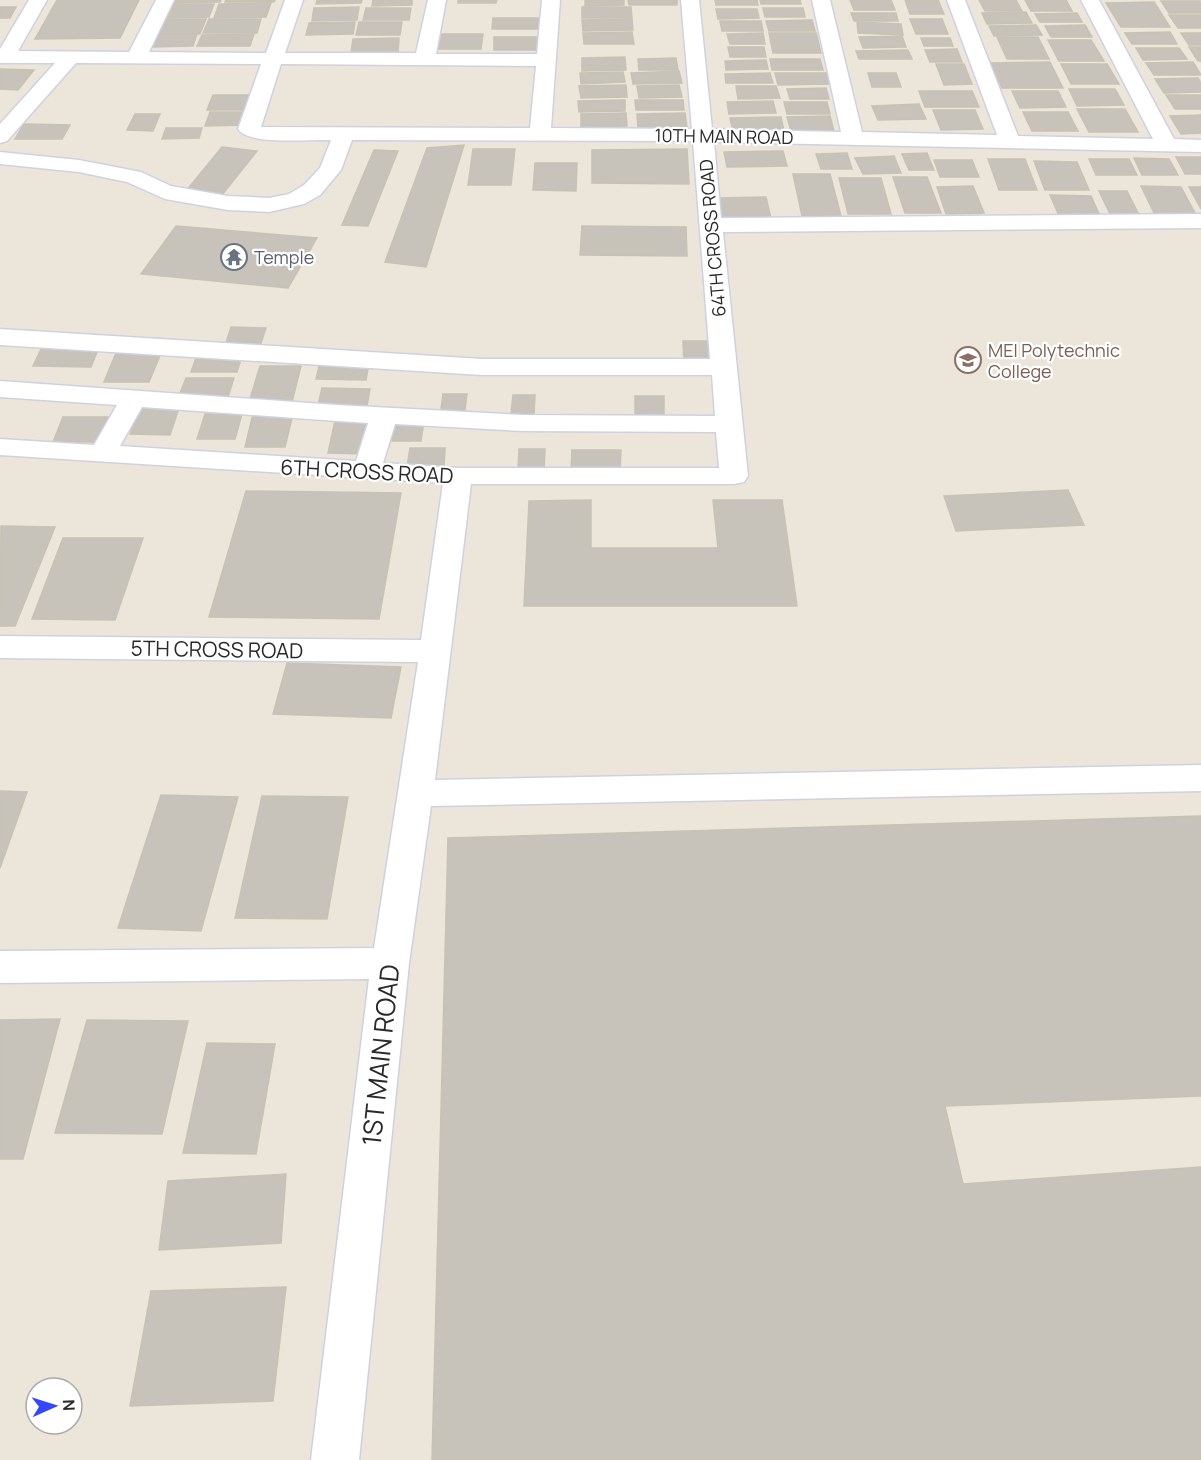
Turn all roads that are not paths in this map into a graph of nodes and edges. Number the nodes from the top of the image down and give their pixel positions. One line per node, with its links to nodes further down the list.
1 (38, 0): 10 (street)
2 (165, 0): 12 (street)
3 (294, 0): 14 (street)
4 (437, 0): 13 (street)
5 (551, 0): 15 (street)
6 (690, 0): 18 (street, 64TH CROSS ROAD)
7 (821, 0): 20 (street)
8 (956, 0): 21 (street)
9 (1090, 0): 22 (street)
10 (2, 57): 11 (street)
11 (70, 57): 12 (street); 19 (street)
12 (136, 58): 14 (street)
13 (425, 58): 14 (street); 15 (street)
14 (273, 60): 16 (street, 10TH MAIN ROAD)
15 (546, 60): 17 (street)
16 (344, 133): 17 (street, 10TH MAIN ROAD); 24 (street)
17 (540, 134): 18 (street, 10TH MAIN ROAD)
18 (702, 135): 20 (street, 10TH MAIN ROAD); 26 (street, 64TH CROSS ROAD)
19 (0, 137)
20 (853, 138): 21 (street, 10TH MAIN ROAD)
21 (1010, 142): 22 (street, 10TH MAIN ROAD)
22 (1167, 146): 23 (street, 10TH MAIN ROAD)
23 (1201, 146)
24 (0, 158)
25 (1201, 221): 26 (street)
26 (711, 225): 28 (street, 64TH CROSS ROAD)
27 (0, 338): 28 (street)
28 (724, 367): 32 (street, 64TH CROSS ROAD)
29 (0, 389): 30 (street)
30 (134, 398): 31 (street); 34 (street)
31 (384, 415): 32 (street); 35 (street)
32 (729, 424): 37 (street, 64TH CROSS ROAD)
33 (0, 447): 34 (street, 6TH CROSS ROAD)
34 (102, 455): 35 (street, 6TH CROSS ROAD)
35 (367, 471): 36 (street, 6TH CROSS ROAD)
36 (458, 476): 37 (street, 6TH CROSS ROAD); 39 (street, 1ST MAIN ROAD)
37 (734, 476)
38 (0, 647): 39 (street, 5TH CROSS ROAD)
39 (434, 651): 41 (street, 1ST MAIN ROAD)
40 (1201, 778): 41 (street)
41 (416, 793): 42 (street, 1ST MAIN ROAD)
42 (390, 963): 43 (street); 44 (street, 1ST MAIN ROAD)
43 (0, 967)
44 (335, 1460)

